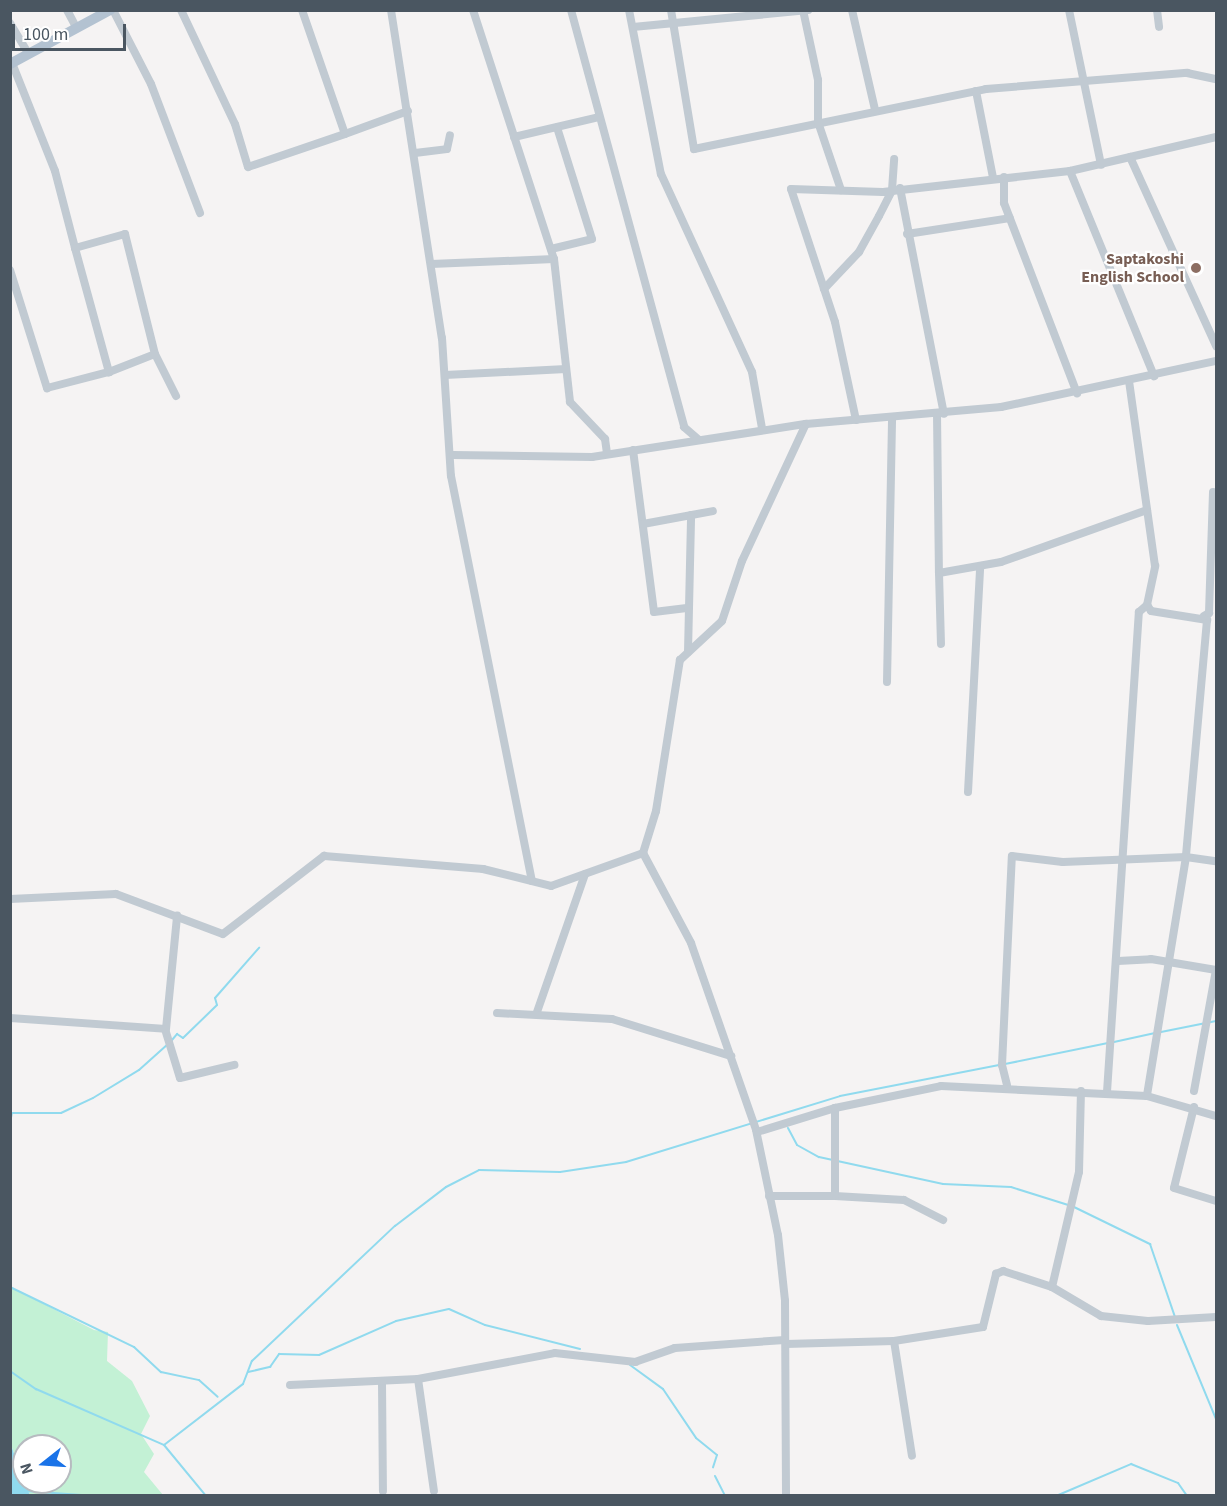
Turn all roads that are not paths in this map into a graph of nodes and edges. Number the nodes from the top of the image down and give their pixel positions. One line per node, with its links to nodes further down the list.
1 (67, 10): 18 (street)
2 (112, 10): 18 (main road); 44 (street)
3 (181, 10): 31 (street)
4 (302, 10): 31 (street)
5 (391, 10): 27 (street)
6 (473, 10): 33 (street)
7 (571, 10): 28 (street)
8 (629, 10): 19 (street)
9 (671, 10): 17 (street)
10 (808, 10): 14 (street)
11 (852, 10): 26 (street)
12 (1069, 10): 24 (street)
13 (1157, 10): 20 (street)
14 (803, 11): 15 (street); 29 (street)
15 (756, 13): 17 (street)
16 (10, 23): 21 (street)
17 (674, 24): 19 (street); 29 (street)
18 (76, 27): 21 (main road)
19 (633, 27): 67 (street)
20 (1159, 27)
21 (28, 53): 22 (main road)
22 (11, 64): 47 (street)
23 (1216, 79): 24 (street)
24 (1082, 82): 25 (street); 38 (street)
25 (976, 91): 26 (street); 41 (street)
26 (875, 110): 29 (street)
27 (408, 111): 31 (street); 35 (street)
28 (599, 117): 30 (street); 68 (street)
29 (818, 122): 43 (street)
30 (557, 127): 33 (street); 48 (street)
31 (345, 134)
32 (450, 135): 35 (street)
33 (514, 137): 48 (street)
34 (1216, 137): 36 (street)
35 (415, 153): 50 (street)
36 (1130, 157): 38 (street); 53 (street)
37 (894, 159): 42 (street)
38 (1101, 165): 39 (street)
39 (1070, 171): 40 (street); 59 (street)
40 (1004, 177): 41 (street); 45 (street)
41 (993, 178): 42 (street)
42 (896, 189): 43 (street); 46 (street); 52 (street)
43 (840, 190): 52 (street)
44 (200, 213)
45 (1010, 218): 46 (street); 61 (street)
46 (907, 234): 63 (street)
47 (75, 248): 54 (street); 57 (street)
48 (551, 249): 49 (street)
49 (554, 259): 50 (street); 56 (street)
50 (431, 264): 58 (street)
51 (10, 270): 57 (street)
52 (824, 289): 65 (street)
53 (1216, 346)
54 (155, 354): 57 (street); 62 (street)
55 (1216, 361): 59 (street)
56 (566, 369): 58 (street); 70 (street)
57 (109, 372)
58 (445, 375): 71 (street)
59 (1154, 376): 60 (street)
60 (1129, 382): 61 (street); 73 (street)
61 (1077, 393): 63 (street)
62 (176, 396)
63 (940, 414): 64 (street); 78 (street)
64 (892, 418): 65 (street); 84 (street)
65 (856, 420): 66 (street)
66 (806, 424): 67 (street); 83 (street)
67 (762, 428): 68 (street)
68 (698, 439): 69 (street)
69 (633, 450): 70 (street); 76 (street)
70 (607, 454): 71 (street)
71 (453, 455): 91 (street)
72 (1214, 492): 81 (street)
73 (1147, 510): 77 (street); 79 (street)
74 (714, 511): 75 (street)
75 (691, 515): 76 (street); 80 (street)
76 (642, 524): 80 (street)
77 (980, 567): 78 (street); 85 (street)
78 (939, 573): 82 (street)
79 (1147, 605): 81 (street); 88 (street)
80 (687, 608): 83 (street)
81 (1204, 616): 87 (street)
82 (941, 644)
83 (688, 652): 86 (street)
84 (887, 682)
85 (968, 792)
86 (643, 853): 90 (street); 101 (street)
87 (1186, 857): 88 (street); 89 (street); 95 (street)
88 (1121, 860): 94 (street); 103 (street)
89 (1216, 861)
90 (585, 874): 91 (street); 97 (street)
91 (532, 881): 93 (street)
92 (10, 899): 93 (street)
93 (177, 916): 100 (street)
94 (1118, 961): 95 (street); 106 (street)
95 (1166, 961): 96 (street); 107 (street)
96 (1216, 970): 105 (street)
97 (537, 1012): 98 (street); 101 (street)
98 (497, 1013)
99 (10, 1018): 100 (street)
100 (165, 1029): 102 (street)
101 (731, 1056): 111 (street)
102 (234, 1065)
103 (1006, 1085): 104 (street); 109 (street)
104 (1081, 1091): 106 (street); 116 (street)
105 (1194, 1091)
106 (1107, 1092): 107 (street)
107 (1147, 1096): 108 (street)
108 (1194, 1107): 110 (street); 114 (street)
109 (835, 1108): 111 (street); 113 (street)
110 (1216, 1116)
111 (757, 1132): 112 (street)
112 (769, 1196): 113 (street); 119 (street)
113 (835, 1196): 115 (street)
114 (1216, 1201)
115 (943, 1220)
116 (1052, 1287): 117 (street); 118 (street)
117 (1216, 1317)
118 (894, 1341): 119 (street); 123 (street)
119 (785, 1342): 120 (street); 126 (street)
120 (418, 1379): 121 (street); 125 (street)
121 (382, 1383): 122 (street); 124 (street)
122 (290, 1385)
123 (912, 1456)
124 (383, 1491)
125 (434, 1491)
126 (786, 1496)

